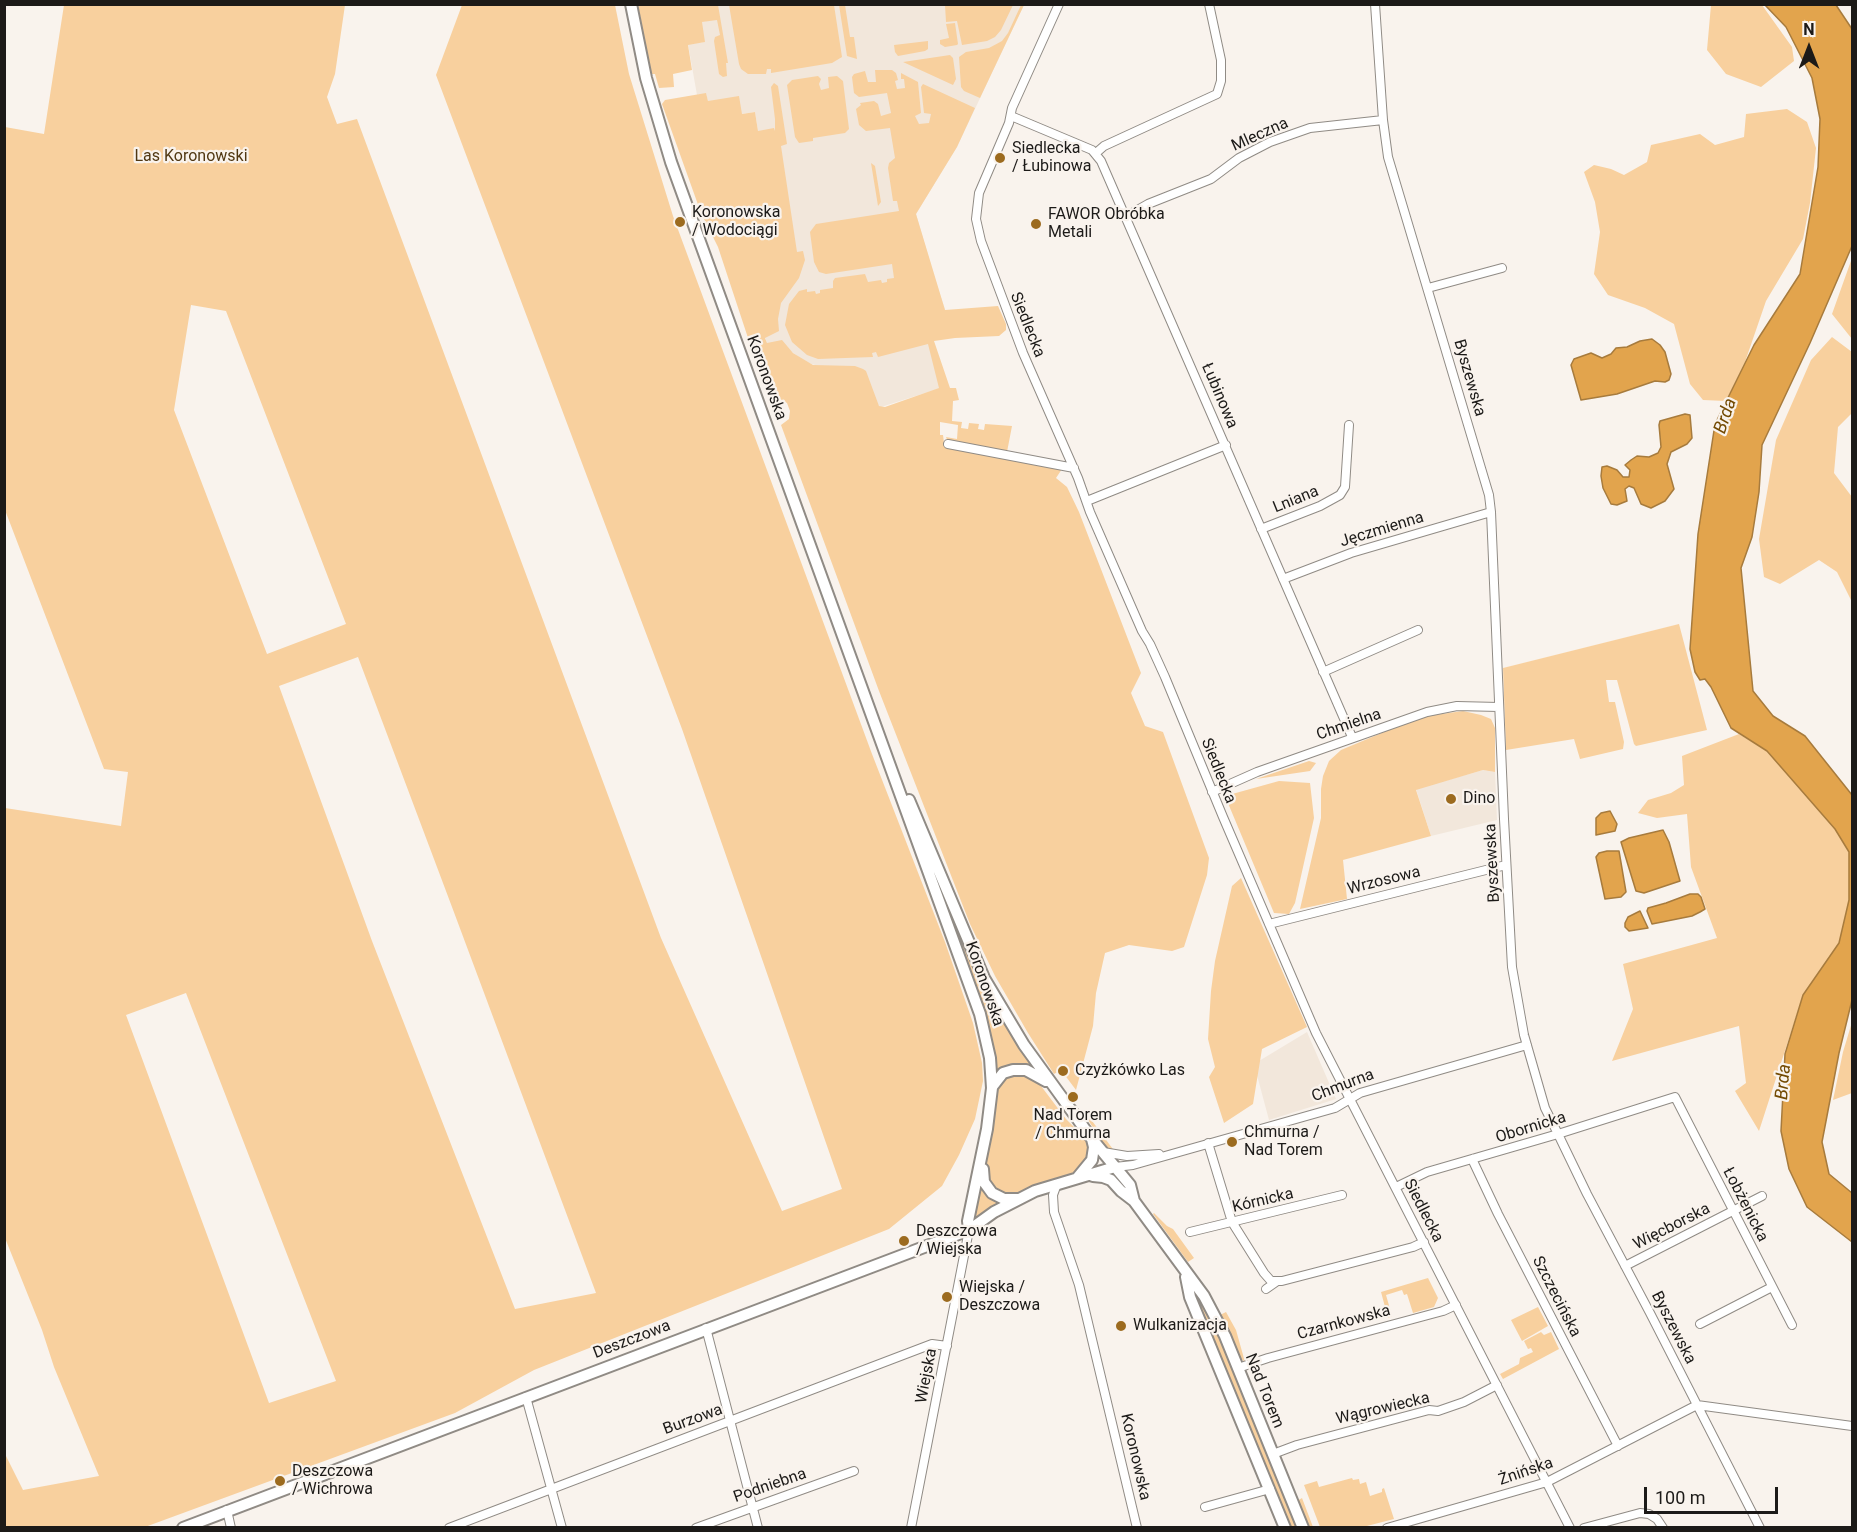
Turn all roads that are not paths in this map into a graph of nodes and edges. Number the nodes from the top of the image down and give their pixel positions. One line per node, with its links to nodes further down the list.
1 (631, 4): 23 (main road, Koronowska)
2 (1059, 4): 5 (street, Siedlecka)
3 (1209, 4): 7 (street)
4 (1375, 4): 6 (street, Byszewska)
5 (1011, 116): 7 (street); 14 (street, Siedlecka)
6 (1383, 120): 8 (street, Mleczna); 10 (street, Byszewska)
7 (1096, 153): 8 (street, Łubinowa)
8 (1125, 217): 13 (street, Łubinowa)
9 (1502, 268): 10 (street)
10 (1428, 288): 16 (street, Byszewska)
11 (1349, 425): 17 (street, Lniana)
12 (948, 444): 14 (street)
13 (1226, 446): 15 (street); 17 (street, Łubinowa)
14 (1074, 468): 15 (street, Siedlecka)
15 (1087, 501): 24 (street, Siedlecka)
16 (1491, 512): 18 (street, Jęczmienna); 21 (street, Byszewska)
17 (1261, 529): 18 (street, Łubinowa)
18 (1283, 579): 20 (street, Łubinowa)
19 (1418, 630): 20 (street)
20 (1323, 672): 22 (street, Łubinowa)
21 (1499, 707): 22 (street, Chmielna); 25 (street, Byszewska)
22 (1352, 737): 24 (street, Chmielna)
23 (888, 756): 28 (main road, Koronowska); 29 (main road, Koronowska)
24 (1212, 792): 26 (street, Siedlecka)
25 (1506, 865): 26 (street, Wrzosowa); 27 (street, Byszewska)
26 (1269, 924): 31 (street, Siedlecka)
27 (1527, 1045): 31 (street, Chmurna); 32 (street, Byszewska)
28 (1051, 1085): 29 (main road); 33 (main road, Koronowska)
29 (992, 1088): 38 (main road, Koronowska)
30 (1675, 1096): 32 (street, Obornicka); 48 (street, Łobżenicka)
31 (1351, 1100): 34 (street, Chmurna); 43 (street, Siedlecka)
32 (1558, 1134): 37 (street, Obornicka); 53 (street, Byszewska)
33 (1092, 1139): 35 (main road, Koronowska); 41 (main road)
34 (1208, 1143): 36 (street, Chmurna); 49 (street)
35 (1102, 1152): 36 (street, Chmurna); 39 (main road, Koronowska)
36 (1170, 1154): 39 (street, Chmurna)
37 (1472, 1159): 43 (street, Obornicka); 69 (street, Szczecińska)
38 (982, 1160): 46 (main road); 50 (main road, Koronowska)
39 (1115, 1167): 40 (main road, Chmurna); 47 (main road, Nad Torem)
40 (1087, 1176): 41 (main road, Deszczowa); 47 (main road, Nad Torem)
41 (1076, 1179): 42 (main road, Deszczowa)
42 (1057, 1184): 46 (main road, Deszczowa); 85 (street, Koronowska)
43 (1396, 1187): 52 (street, Siedlecka)
44 (1342, 1196): 49 (street, Kórnicka)
45 (1762, 1196): 48 (street, Więcborska)
46 (1018, 1198): 50 (main road, Deszczowa)
47 (1134, 1201): 54 (main road, Nad Torem)
48 (1733, 1210): 53 (street, Więcborska); 56 (street, Łobżenicka)
49 (1232, 1222): 51 (street, Kórnicka); 55 (street)
50 (969, 1230): 61 (main road, Deszczowa); 62 (street, Wiejska)
51 (1190, 1232)
52 (1424, 1242): 55 (street); 58 (street, Siedlecka)
53 (1625, 1266): 66 (street, Byszewska)
54 (1185, 1272): 63 (main road, Nad Torem); 74 (main road, Nad Torem)
55 (1276, 1282): 57 (street)
56 (1772, 1287): 59 (street); 60 (street, Łobżenicka)
57 (1266, 1289)
58 (1456, 1305): 63 (street, Czarnkowska); 64 (street, Siedlecka)
59 (1700, 1324)
60 (1792, 1325)
61 (706, 1328): 65 (main road, Deszczowa); 67 (street)
62 (947, 1346): 67 (street, Burzowa); 84 (street, Wiejska)
63 (1238, 1368): 70 (main road, Nad Torem)
64 (1497, 1385): 70 (street, Wągrowiecka); 72 (street, Siedlecka)
65 (526, 1397): 73 (street); 77 (main road, Deszczowa)
66 (1697, 1405): 68 (street); 69 (street, Żnińska); 92 (street, Byszewska)
67 (730, 1421): 73 (street, Burzowa); 75 (street)
68 (1852, 1426)
69 (1617, 1446): 72 (street, Żnińska)
70 (1273, 1454): 87 (main road, Nad Torem)
71 (854, 1472): 75 (street, Podniebna)
72 (1547, 1482): 88 (street, Żnińska); 89 (street, Siedlecka)
73 (551, 1488): 80 (street, Burzowa); 81 (street)
74 (1270, 1489): 76 (street); 86 (main road, Nad Torem)
75 (752, 1507): 82 (street, Podniebna); 83 (street)
76 (1205, 1507)
77 (227, 1510): 78 (main road, Deszczowa); 79 (street)
78 (183, 1527)
79 (231, 1527)
80 (449, 1527)
81 (562, 1527)
82 (696, 1527)
83 (758, 1527)
84 (911, 1527)
85 (1137, 1527)
86 (1285, 1527)
87 (1303, 1527)
88 (1387, 1527)
89 (1570, 1527)
90 (1584, 1527): 91 (street)
91 (1663, 1527)
92 (1760, 1527)

